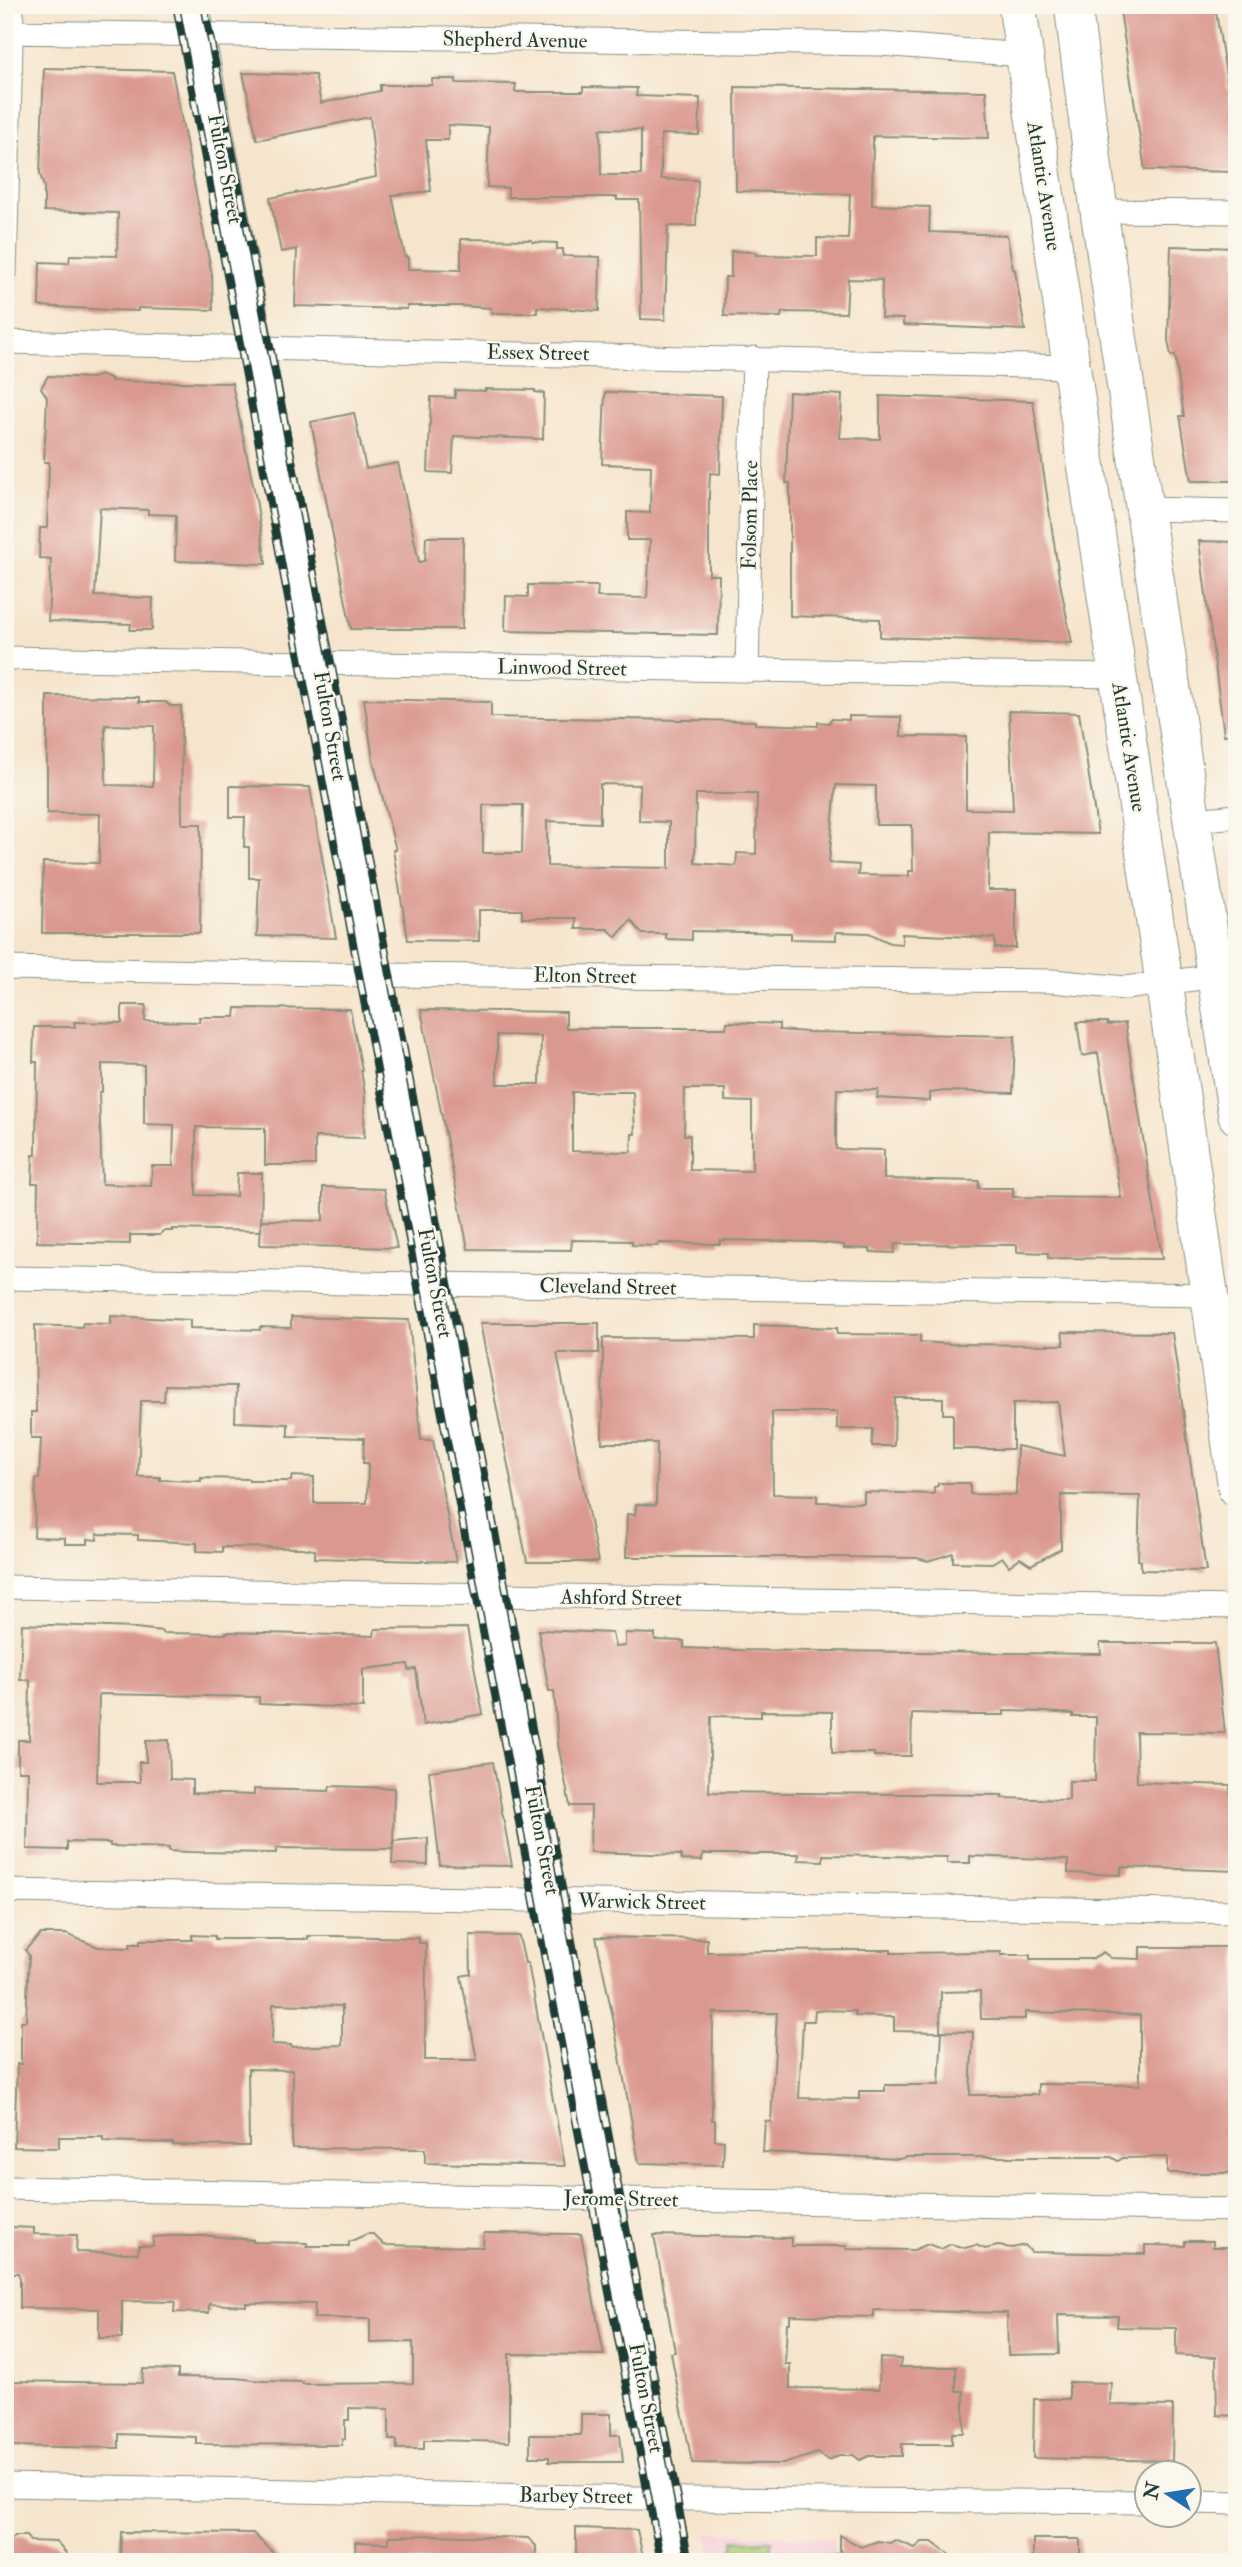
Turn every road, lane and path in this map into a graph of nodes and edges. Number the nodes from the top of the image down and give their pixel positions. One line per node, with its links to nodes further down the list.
1 (12, 5): 5 (street)
2 (194, 5): 6 (street, Fulton Street)
3 (1017, 5): 7 (main road, Atlantic Avenue)
4 (1073, 5): 8 (main road)
5 (8, 32): 6 (street, Shepherd Avenue); 10 (street)
6 (200, 36): 7 (street, Shepherd Avenue); 12 (street, Fulton Street)
7 (1024, 55): 14 (main road, Atlantic Avenue)
8 (1099, 211): 9 (street); 15 (main road)
9 (1237, 212)
10 (5, 274)
11 (5, 342): 12 (street, Essex Street)
12 (258, 347): 13 (street, Essex Street); 18 (street, Fulton Street)
13 (754, 358): 14 (street, Essex Street); 19 (street, Folsom Place)
14 (1071, 366): 20 (main road, Atlantic Avenue)
15 (1145, 509): 16 (street); 22 (main road)
16 (1237, 511)
17 (5, 659): 18 (street, Linwood Street)
18 (318, 663): 19 (street, Linwood Street); 24 (street, Fulton Street)
19 (747, 671): 20 (street, Linwood Street)
20 (1118, 676): 26 (main road, Atlantic Avenue)
21 (1237, 816): 22 (street)
22 (1193, 820): 25 (main road)
23 (5, 968): 24 (street, Elton Street)
24 (376, 975): 26 (street, Elton Street); 29 (street, Fulton Street)
25 (1216, 976): 26 (street, Elton Street); 27 (main road)
26 (1164, 983): 30 (main road, Atlantic Avenue)
27 (1237, 1116)
28 (5, 1278): 29 (street, Cleveland Street)
29 (436, 1285): 30 (street, Cleveland Street); 33 (street, Fulton Street)
30 (1210, 1296): 31 (main road, Atlantic Avenue)
31 (1237, 1489)
32 (5, 1587): 33 (street, Ashford Street)
33 (496, 1596): 34 (street, Ashford Street); 36 (street, Fulton Street)
34 (1237, 1607)
35 (5, 1891): 36 (street, Warwick Street)
36 (553, 1900): 37 (street, Warwick Street); 39 (street, Fulton Street)
37 (1237, 1912)
38 (5, 2188): 39 (street, Jerome Street)
39 (609, 2199): 40 (street, Jerome Street); 42 (street, Fulton Street)
40 (1237, 2210)
41 (5, 2485): 42 (street, Barbey Street)
42 (665, 2498): 43 (street, Barbey Street); 46 (street, Fulton Street)
43 (1134, 2502)
44 (1204, 2502): 45 (street)
45 (1237, 2503)
46 (677, 2562)

